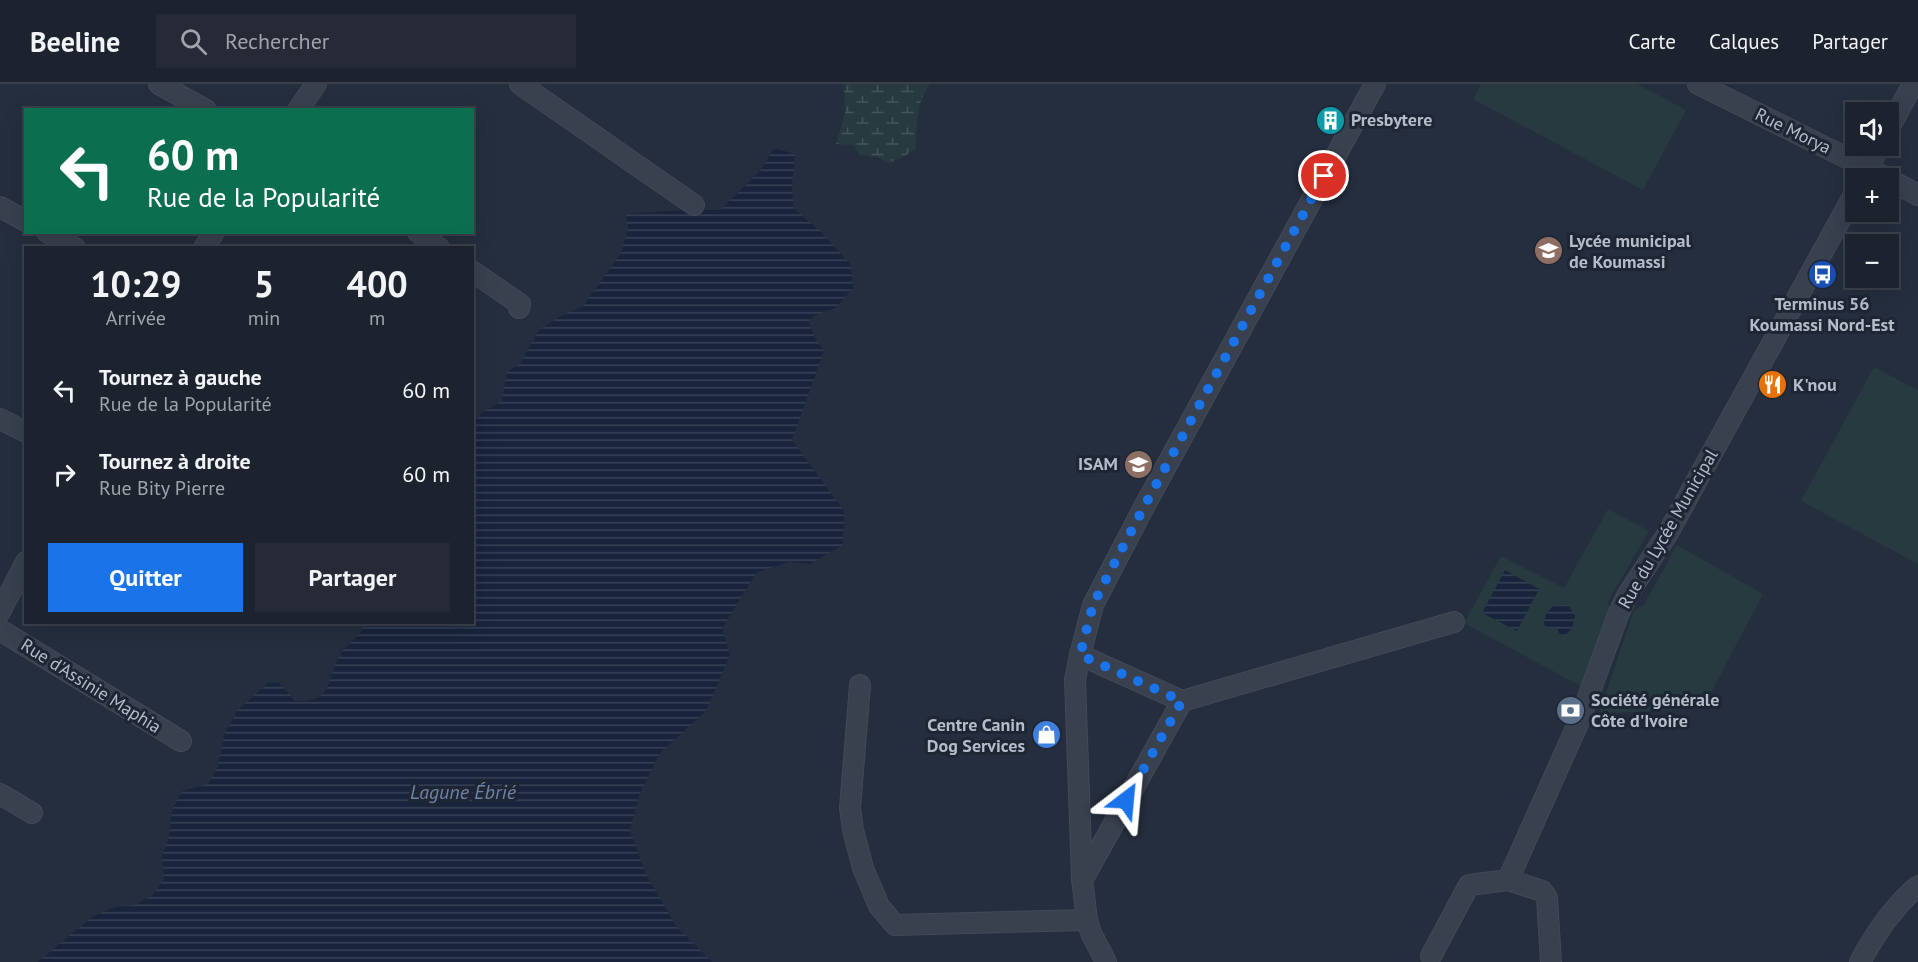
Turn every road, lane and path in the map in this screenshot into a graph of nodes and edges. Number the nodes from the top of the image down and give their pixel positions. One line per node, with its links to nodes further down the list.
1 (159, 84): 7 (street)
2 (316, 84): 8 (street)
3 (520, 84): 13 (street)
4 (1375, 84): 29 (street)
5 (1698, 84): 10 (street, Rue Morya)
6 (1913, 84): 9 (street)
7 (202, 108)
8 (299, 108)
9 (1899, 110)
10 (1856, 168)
11 (1899, 185): 12 (street, Rue Morya)
12 (1918, 195)
13 (694, 206)
14 (0, 207): 16 (street)
15 (1845, 211): 36 (street, Rue du Lycée Municipal)
16 (24, 220)
17 (50, 234): 19 (street)
18 (421, 234): 20 (street)
19 (72, 246)
20 (436, 246)
21 (474, 272): 22 (street)
22 (519, 308)
23 (0, 419): 24 (street)
24 (24, 431)
25 (24, 566): 26 (street)
26 (0, 612)
27 (1454, 622): 31 (street)
28 (0, 630): 32 (street, Rue d'Assinie Maphia)
29 (1080, 655): 31 (street); 35 (street)
30 (860, 685): 38 (street)
31 (1182, 701): 35 (street)
32 (181, 741)
33 (0, 794): 34 (street)
34 (32, 813)
35 (1082, 879): 38 (street)
36 (1508, 880): 39 (street); 41 (street)
37 (1918, 886): 42 (street)
38 (1087, 920): 40 (street)
39 (1431, 956)
40 (1106, 962)
41 (1551, 962)
42 (1860, 962)

